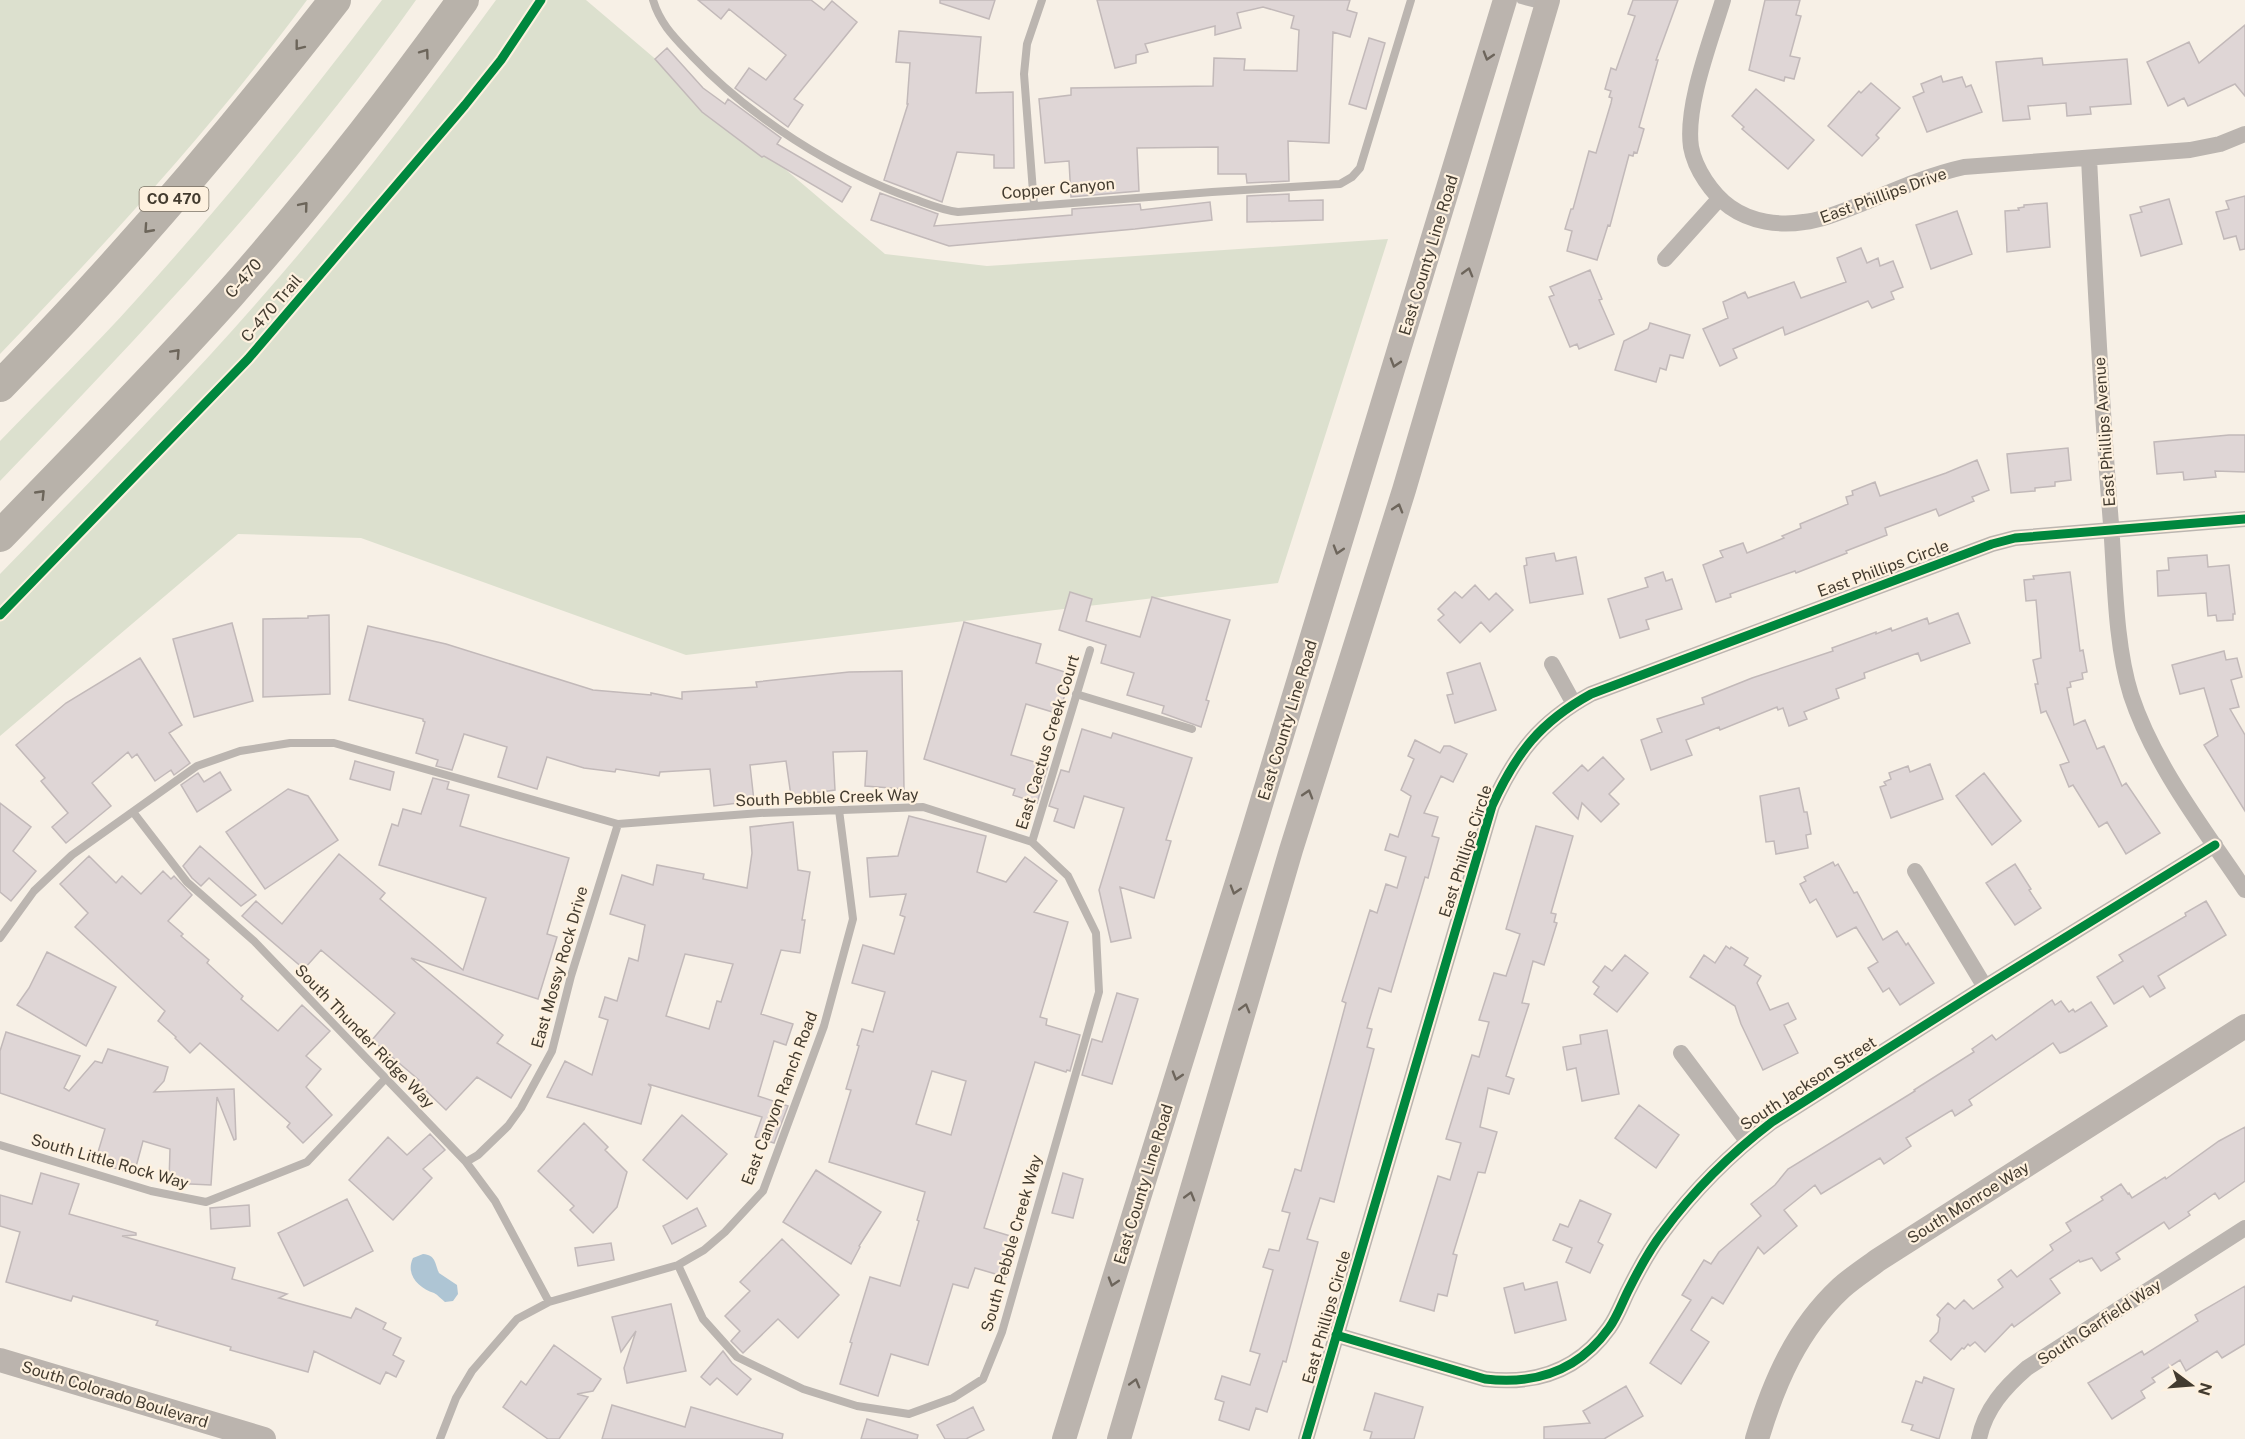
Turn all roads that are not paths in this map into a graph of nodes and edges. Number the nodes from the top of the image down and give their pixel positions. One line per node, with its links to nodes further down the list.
1 (335, 0): 15 (highway, CO 470, one-way to 15)
2 (464, 0): 18 (highway, C-470, one-way to 2)
3 (653, 0): 13 (lane, Copper Canyon)
4 (1042, 0): 13 (lane)
5 (1411, 0): 13 (lane, Copper Canyon)
6 (1505, 0): 46 (main road, East County Line Road, one-way to 46)
7 (1521, 0): 9 (lane)
8 (1723, 0): 12 (street, East Phillips Drive)
9 (1547, 4): 47 (main road, one-way to 9)
10 (2245, 134): 11 (street, East Phillips Drive)
11 (2089, 158): 12 (street, East Phillips Drive); 17 (street, East Phillips Avenue)
12 (1719, 199): 14 (street)
13 (1034, 205)
14 (1665, 260)
15 (0, 386)
16 (2245, 519): 17 (street, East Phillips Circle)
17 (2111, 529): 22 (street, East Phillips Circle); 28 (street, East Phillips Avenue)
18 (0, 536)
19 (1090, 650): 21 (lane, East Cactus Creek Court)
20 (1552, 664): 22 (street)
21 (1077, 694): 23 (lane); 27 (lane, East Cactus Creek Court)
22 (1574, 704): 42 (street, East Phillips Circle)
23 (1192, 729)
24 (839, 810): 26 (lane, South Pebble Creek Way); 27 (lane, South Pebble Creek Way); 40 (lane, East Canyon Ranch Road)
25 (133, 812): 26 (lane, South Pebble Creek Way); 31 (lane, South Pebble Creek Way); 35 (lane, South Thunder Ridge Way)
26 (618, 824): 38 (lane, East Mossy Rock Drive)
27 (1032, 842): 40 (lane, South Pebble Creek Way)
28 (2215, 845): 30 (street, East Phillips Avenue); 32 (street, South Jackson Street)
29 (1915, 871): 32 (street)
30 (2245, 890)
31 (0, 938)
32 (1985, 987): 36 (street, South Jackson Street)
33 (2245, 1026): 49 (main road, South Monroe Way)
34 (1681, 1053): 36 (street, South Jackson Street)
35 (385, 1079): 37 (lane, South Little Rock Way); 38 (lane, South Thunder Ridge Way)
36 (1746, 1141): 42 (street, South Jackson Street)
37 (0, 1145)
38 (466, 1162): 41 (lane, South Thunder Ridge Way)
39 (2245, 1228): 50 (street, South Garfield Way)
40 (678, 1265): 41 (lane, East Canyon Ranch Road)
41 (549, 1302): 45 (lane, East Canyon Ranch Road)
42 (1336, 1335): 48 (street, East Phillips Circle)
43 (0, 1360): 44 (main road, South Colorado Boulevard)
44 (264, 1439)
45 (440, 1439)
46 (1064, 1439)
47 (1119, 1439)
48 (1306, 1439)
49 (1757, 1439)
50 (1979, 1439)

